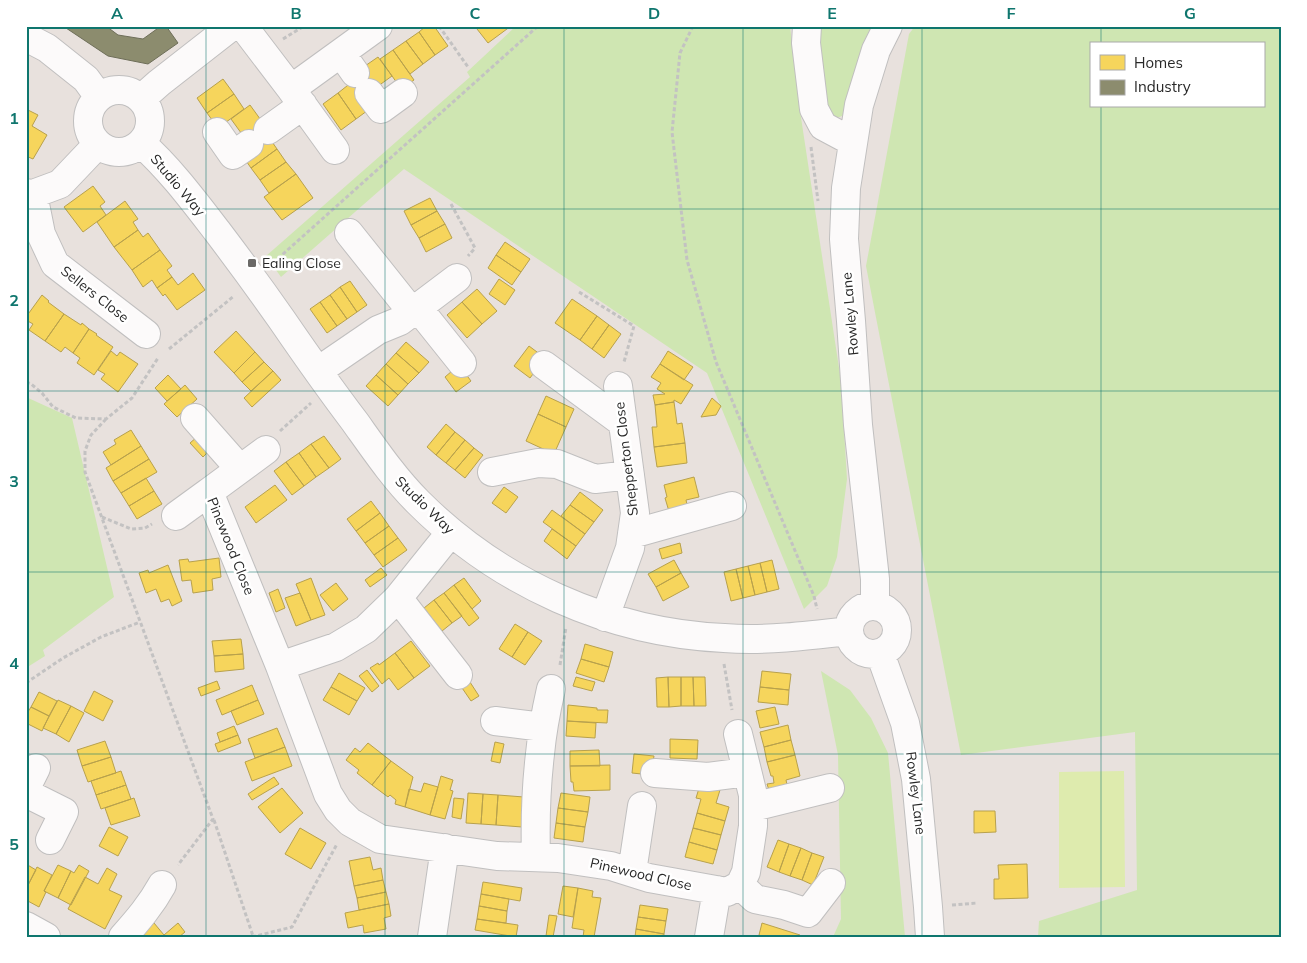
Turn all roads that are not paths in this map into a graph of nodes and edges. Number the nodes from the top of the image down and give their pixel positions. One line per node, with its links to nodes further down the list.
1 (232, 26): 11 (street)
2 (243, 26): 10 (street)
3 (378, 26): 7 (street)
4 (807, 26): 13 (street)
5 (888, 26): 13 (street, Rowley Lane)
6 (26, 37): 9 (street)
7 (355, 73): 8 (street); 10 (street)
8 (403, 93)
9 (99, 97): 11 (street); 15 (street)
10 (297, 97): 12 (street); 16 (street)
11 (141, 100): 14 (street)
12 (218, 132)
13 (853, 142): 38 (street, Rowley Lane)
14 (141, 143): 15 (street); 24 (street, Studio Way)
15 (98, 144): 17 (street)
16 (335, 150)
17 (30, 193): 21 (street, Sellers Close)
18 (349, 233): 20 (street)
19 (457, 278): 20 (street)
20 (415, 310): 22 (street); 24 (street)
21 (146, 334)
22 (462, 363)
23 (544, 365): 27 (street)
24 (324, 379): 35 (street, Studio Way)
25 (618, 386): 27 (street, Shepperton Close)
26 (195, 418): 29 (street)
27 (623, 423): 31 (street, Shepperton Close)
28 (266, 450): 29 (street, Pinewood Close)
29 (240, 470): 32 (street, Pinewood Close)
30 (492, 472): 31 (street)
31 (630, 475): 36 (street, Shepperton Close)
32 (208, 492): 34 (street); 42 (street, Pinewood Close)
33 (732, 506): 36 (street)
34 (176, 516)
35 (451, 532): 37 (street); 39 (street, Studio Way)
36 (632, 534): 39 (street, Shepperton Close)
37 (398, 598): 42 (street); 43 (street)
38 (875, 606): 40 (street); 41 (street)
39 (605, 617): 40 (street, Studio Way)
40 (836, 633): 41 (street)
41 (880, 653): 66 (street, Rowley Lane)
42 (280, 666): 55 (street, Pinewood Close)
43 (458, 674)
44 (551, 689): 46 (street)
45 (495, 721): 46 (street)
46 (543, 727): 56 (street)
47 (738, 734): 48 (street)
48 (747, 772): 49 (street); 53 (street)
49 (655, 773)
50 (830, 788): 53 (street)
51 (26, 793): 54 (street)
52 (642, 806): 57 (street)
53 (753, 807): 60 (street)
54 (50, 840)
55 (445, 848): 56 (street, Pinewood Close); 64 (street)
56 (536, 857): 57 (street, Pinewood Close)
57 (632, 872): 60 (street, Pinewood Close)
58 (831, 883): 60 (street)
59 (162, 886): 63 (street)
60 (728, 888): 65 (street)
61 (26, 926): 62 (street)
62 (46, 937)
63 (123, 937)
64 (432, 937)
65 (709, 937)
66 (930, 937)

